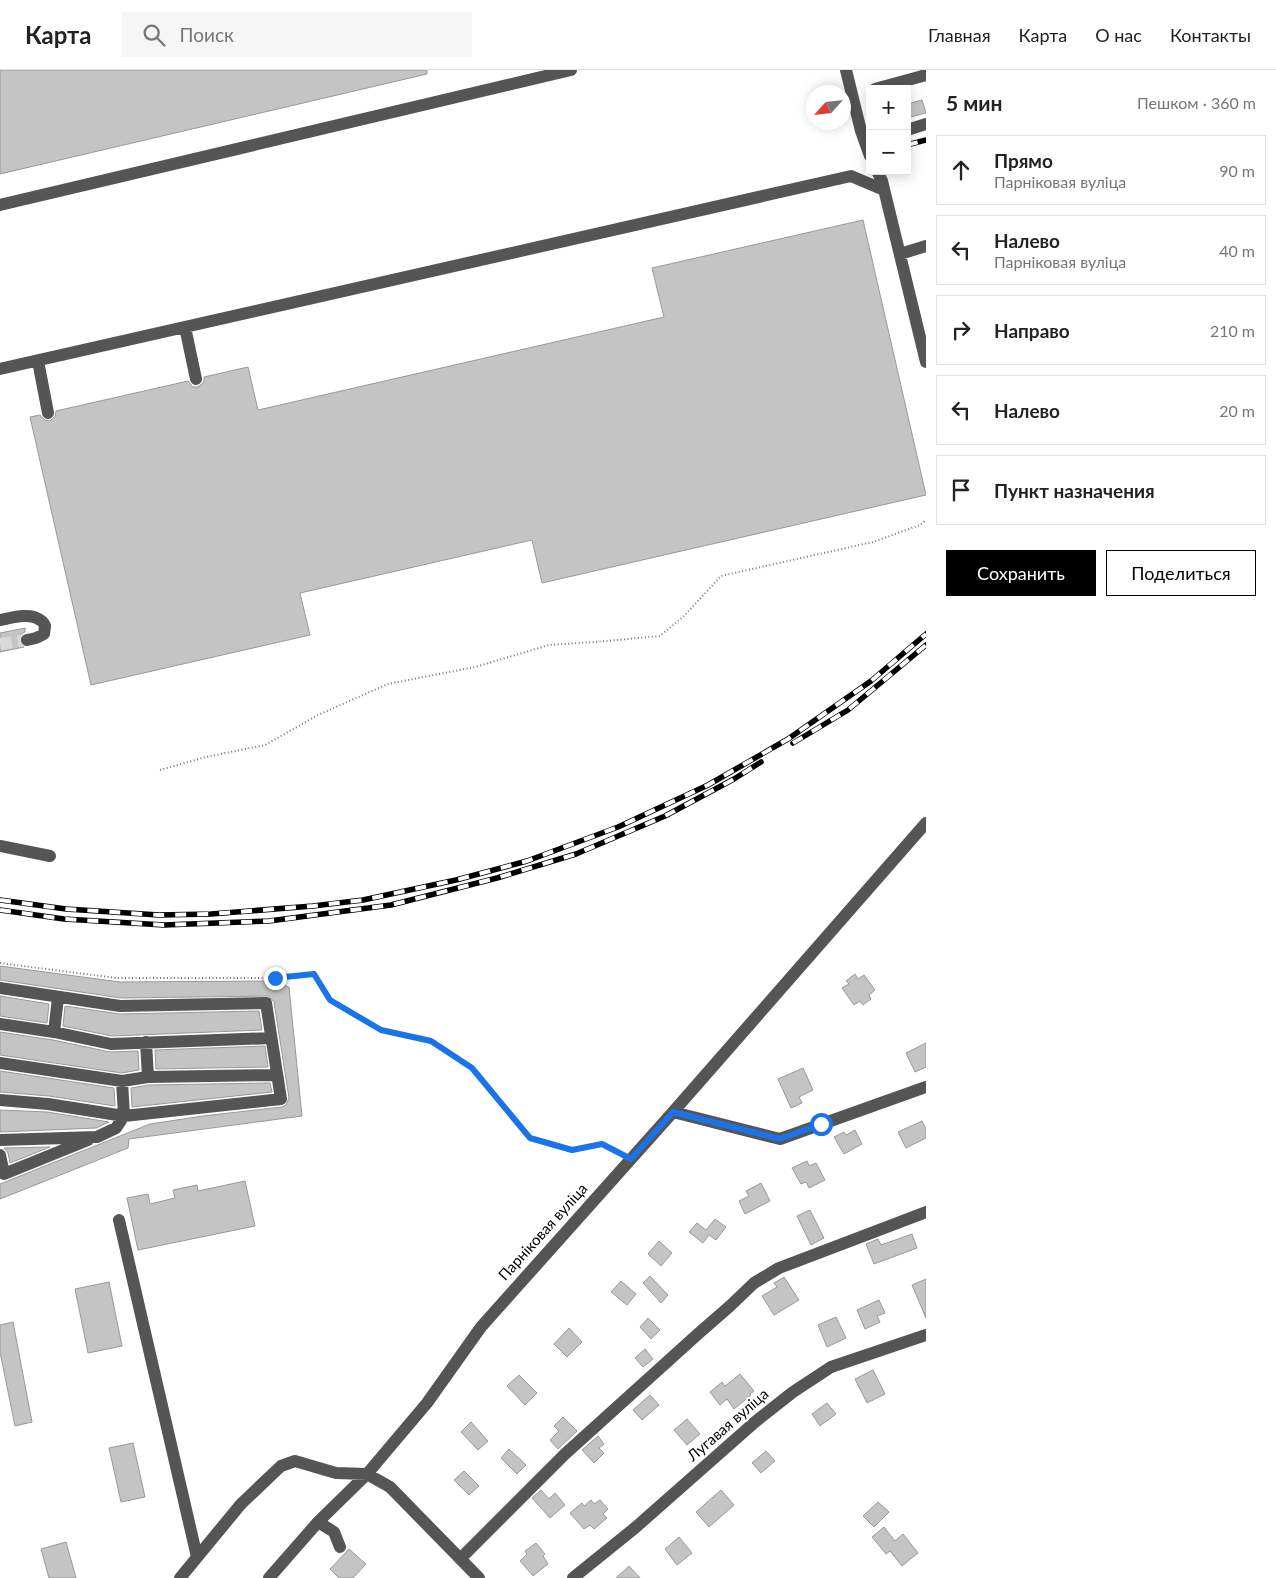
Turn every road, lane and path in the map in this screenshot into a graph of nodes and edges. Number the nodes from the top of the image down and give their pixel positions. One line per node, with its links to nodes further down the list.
1 (571, 70): 13 (street)
2 (846, 70): 4 (street)
3 (926, 75): 5 (street)
4 (849, 85)
5 (890, 85)
6 (866, 90): 7 (street)
7 (851, 92): 10 (street)
8 (926, 124): 9 (street)
9 (911, 129)
10 (866, 136)
11 (878, 175): 12 (street)
12 (884, 190): 15 (street); 16 (street)
13 (0, 205)
14 (926, 246): 15 (street)
15 (900, 254): 18 (street)
16 (185, 327): 17 (street); 20 (street)
17 (38, 361): 19 (street); 21 (street)
18 (926, 362)
19 (0, 369)
20 (196, 379)
21 (48, 413)
22 (926, 520): 25 (path)
23 (0, 620): 24 (street)
24 (31, 639)
25 (160, 770)
26 (926, 823): 42 (street, Парніковая вуліца)
27 (0, 846): 28 (street)
28 (50, 856)
29 (0, 963): 47 (path)
30 (0, 988): 31 (street)
31 (58, 998): 33 (street); 34 (street)
32 (0, 1024): 33 (street)
33 (54, 1032): 35 (street)
34 (271, 1038): 35 (street); 37 (street)
35 (146, 1042): 38 (street)
36 (0, 1063): 39 (street)
37 (276, 1075): 38 (street); 43 (street)
38 (148, 1077): 39 (street)
39 (122, 1081): 43 (street)
40 (926, 1087): 42 (street)
41 (0, 1100): 43 (street)
42 (673, 1112): 47 (street, Парніковая вуліца)
43 (124, 1116): 44 (street)
44 (97, 1137): 45 (street); 46 (street)
45 (0, 1140)
46 (0, 1155)
47 (631, 1159): 51 (street, Парніковая вуліца)
48 (926, 1212): 55 (street)
49 (119, 1220): 54 (street)
50 (926, 1335): 59 (street, Лугавая вуліца)
51 (367, 1474): 52 (street, Парніковая вуліца); 54 (street); 55 (street)
52 (318, 1522): 53 (street); 57 (street, Парніковая вуліца)
53 (340, 1547)
54 (197, 1557): 56 (street)
55 (460, 1559): 58 (street)
56 (180, 1578)
57 (269, 1578)
58 (479, 1578)
59 (573, 1578)

